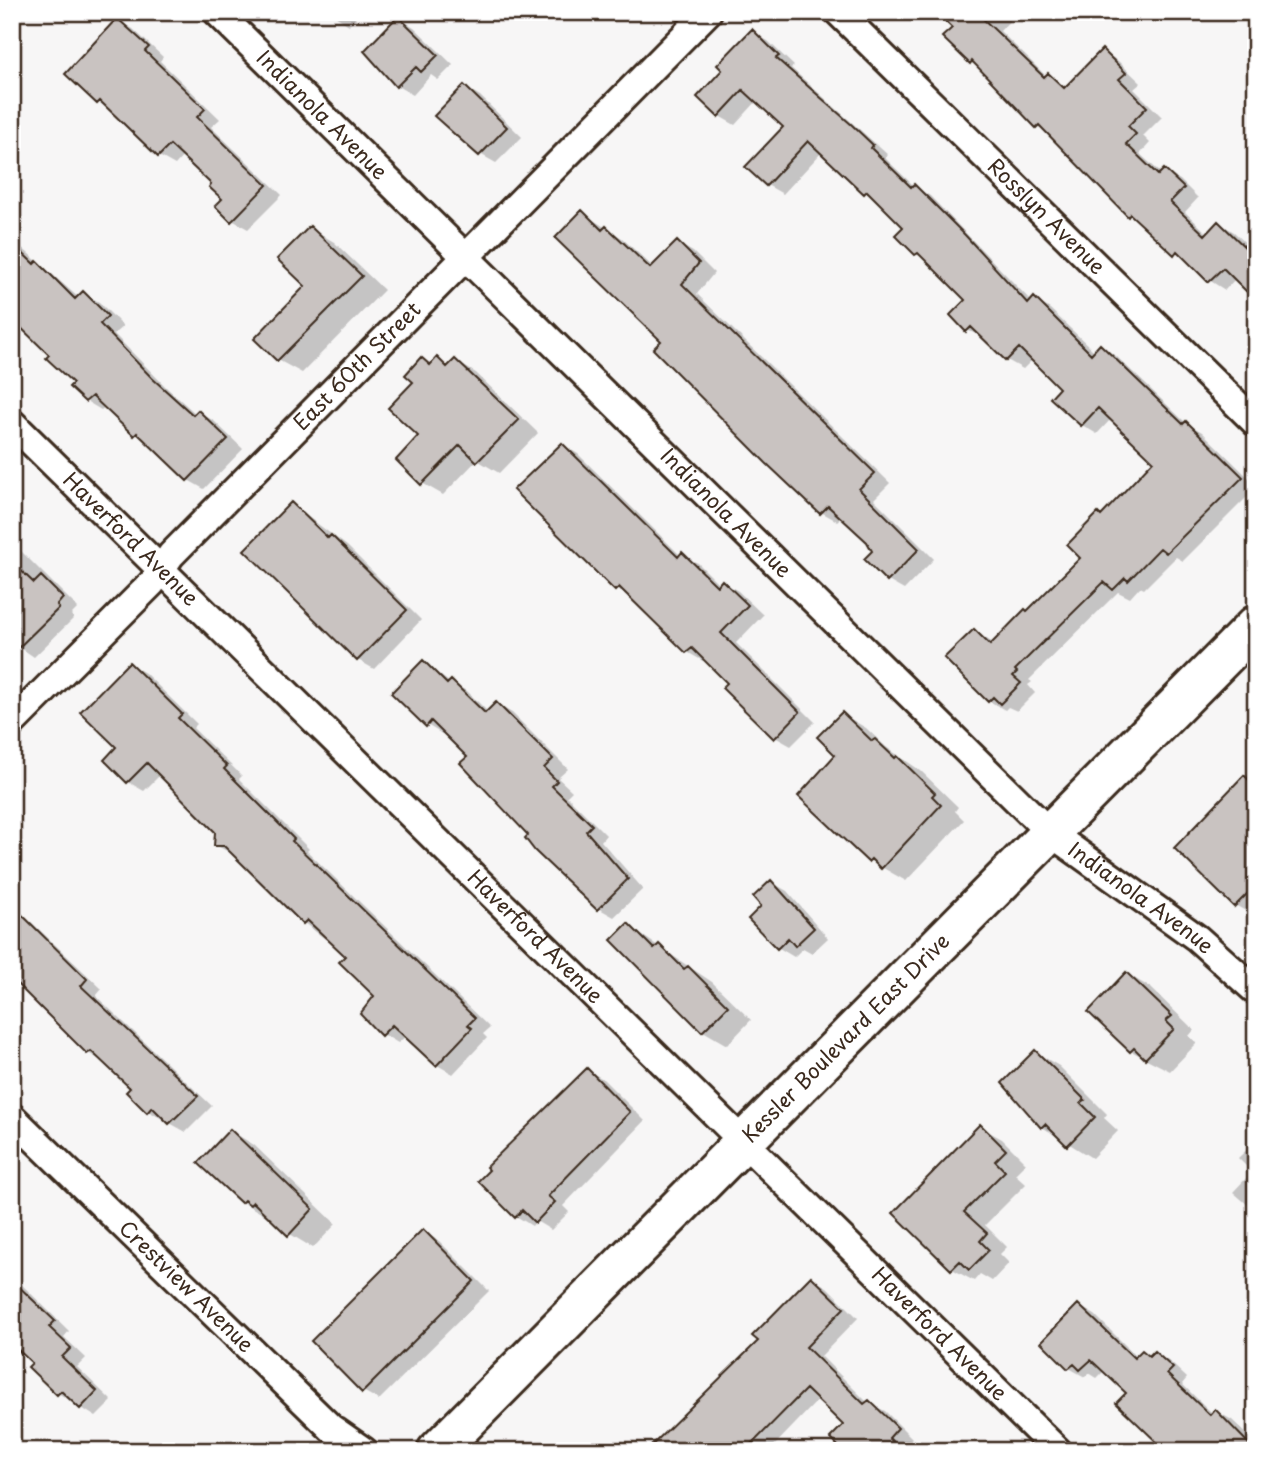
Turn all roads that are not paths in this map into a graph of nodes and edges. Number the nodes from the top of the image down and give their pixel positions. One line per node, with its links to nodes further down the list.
1 (217, 12): 4 (street, Indianola Avenue)
2 (708, 12): 4 (street, East 60th Street)
3 (838, 12): 6 (street, Rosslyn Avenue)
4 (467, 259): 7 (street, East 60th Street); 10 (street, Indianola Avenue)
5 (12, 422): 7 (street, Haverford Avenue)
6 (1256, 423)
7 (160, 568): 9 (street, East 60th Street); 13 (street, Haverford Avenue)
8 (1256, 625): 10 (main road, Kessler Boulevard East Drive)
9 (12, 723)
10 (1049, 832): 11 (street, Indianola Avenue); 13 (main road, Kessler Boulevard East Drive)
11 (1256, 991)
12 (12, 1117): 14 (street, Crestview Avenue)
13 (743, 1142): 15 (main road, Kessler Boulevard East Drive); 16 (street, Haverford Avenue)
14 (364, 1451)
15 (437, 1451)
16 (1058, 1451)

